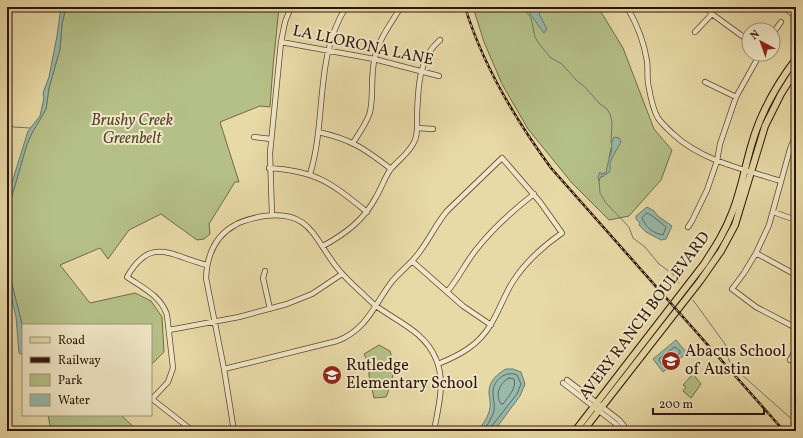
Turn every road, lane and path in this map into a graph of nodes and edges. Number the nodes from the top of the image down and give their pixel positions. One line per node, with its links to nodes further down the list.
1 (291, 7): 13 (street)
2 (346, 7): 14 (street)
3 (401, 7): 15 (street)
4 (634, 7): 7 (street)
5 (705, 7): 8 (street)
6 (784, 7): 9 (street)
7 (628, 9): 30 (street)
8 (712, 14): 10 (street); 11 (street)
9 (796, 17)
10 (695, 32)
11 (741, 35)
12 (440, 40): 19 (street)
13 (281, 42): 14 (street, LA LLORONA LANE); 28 (street)
14 (328, 50): 15 (street, LA LLORONA LANE); 25 (street)
15 (374, 59): 19 (street, LA LLORONA LANE); 29 (street)
16 (796, 59): 33 (main road, AVERY RANCH BOULEVARD)
17 (756, 62): 22 (street)
18 (796, 70): 33 (main road, AVERY RANCH BOULEVARD)
19 (421, 71): 20 (street, LA LLORONA LANE); 23 (street)
20 (439, 76)
21 (705, 82): 22 (street)
22 (736, 97): 30 (street)
23 (417, 128): 24 (street); 32 (street)
24 (433, 129)
25 (318, 132): 29 (street); 34 (street)
26 (796, 135): 35 (street)
27 (254, 137): 28 (street)
28 (271, 139): 31 (street)
29 (353, 143): 32 (street)
30 (717, 161): 33 (street); 41 (street)
31 (270, 168): 34 (street); 39 (street)
32 (391, 169): 37 (street)
33 (748, 171): 35 (street); 61 (main road, AVERY RANCH BOULEVARD)
34 (310, 174): 37 (street)
35 (781, 181): 38 (street)
36 (534, 194): 44 (street); 49 (street); 53 (street)
37 (367, 212): 42 (street)
38 (773, 212): 40 (street); 43 (street)
39 (272, 215): 42 (street); 45 (street)
40 (796, 220)
41 (688, 227)
42 (323, 246): 47 (street)
43 (756, 254): 48 (street); 54 (street)
44 (412, 262): 49 (street); 50 (street)
45 (207, 265): 52 (street); 55 (street)
46 (265, 271): 51 (street)
47 (342, 274): 50 (street); 51 (street)
48 (796, 275)
49 (447, 292): 53 (street)
50 (376, 306): 58 (street); 59 (street)
51 (270, 309): 52 (street)
52 (215, 321): 55 (street); 59 (street)
53 (491, 325): 58 (street)
54 (796, 328)
55 (169, 330): 62 (street)
56 (796, 349): 57 (street)
57 (790, 360)
58 (438, 364): 64 (street)
59 (224, 369): 63 (street)
60 (565, 381): 61 (street)
61 (598, 407): 65 (main road, AVERY RANCH BOULEVARD); 66 (main road, AVERY RANCH BOULEVARD); 67 (street); 68 (street)
62 (193, 431)
63 (234, 431)
64 (434, 431)
65 (575, 431)
66 (583, 431)
67 (620, 431)
68 (625, 431)

